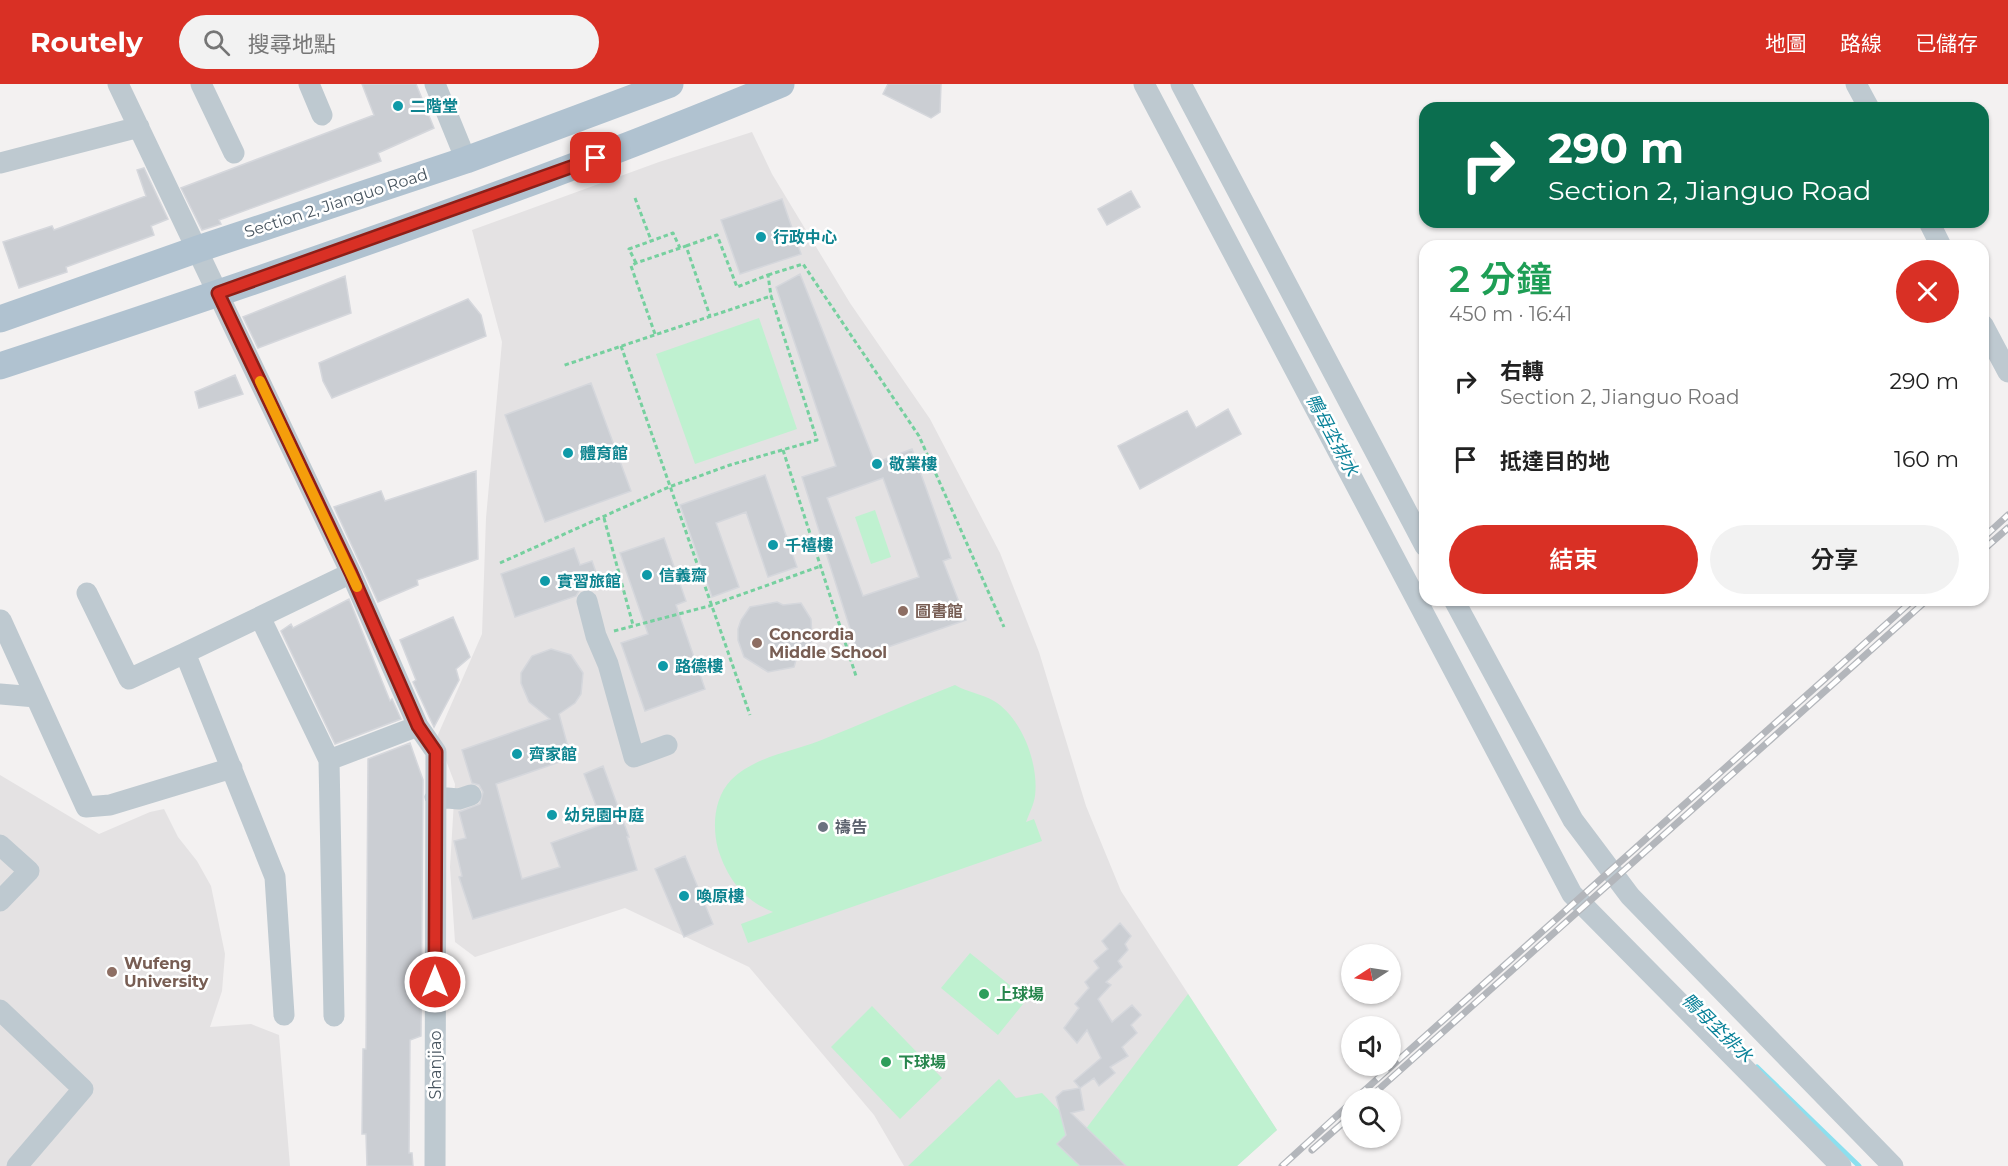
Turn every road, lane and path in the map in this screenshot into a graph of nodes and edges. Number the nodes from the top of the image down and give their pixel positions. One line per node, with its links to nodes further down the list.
1 (118, 84): 13 (street, Shanjiao)
2 (201, 84): 14 (street)
3 (309, 84): 11 (street)
4 (435, 84): 16 (street)
5 (670, 84): 12 (main road, Section 2, Jianguo Road)
6 (781, 84): 15 (main road)
7 (1144, 84): 44 (street)
8 (1181, 84): 38 (street)
9 (1856, 84): 10 (street)
10 (1866, 102)
11 (322, 115)
12 (578, 117): 15 (main road); 16 (main road, Section 2, Jianguo Road)
13 (139, 127): 17 (street); 22 (street, Shanjiao)
14 (234, 153)
15 (596, 158): 25 (main road)
16 (466, 160): 22 (main road, Section 2, Jianguo Road)
17 (0, 163)
18 (635, 198): 19 (path)
19 (651, 240): 21 (path); 23 (path)
20 (686, 246): 21 (path); 24 (path); 27 (path)
21 (680, 248): 23 (path)
22 (198, 249): 25 (street, Shanjiao); 28 (main road, Section 2, Jianguo Road)
23 (636, 263): 29 (path)
24 (768, 275): 26 (path); 51 (path)
25 (218, 293): 32 (main road); 41 (street, Shanjiao)
26 (771, 296): 27 (path); 35 (path)
27 (710, 316): 29 (path)
28 (0, 319)
29 (655, 334): 31 (path)
30 (1989, 336): 34 (street)
31 (621, 346): 33 (path); 36 (path)
32 (0, 366)
33 (562, 366)
34 (2008, 372)
35 (783, 450): 36 (path); 40 (path)
36 (669, 487): 37 (path); 45 (path)
37 (604, 518): 39 (path); 50 (path)
38 (1419, 535)
39 (500, 562)
40 (820, 566): 45 (path); 54 (path)
41 (351, 573): 48 (street); 58 (street, Shanjiao)
42 (87, 593): 53 (street)
43 (587, 601): 52 (street)
44 (1419, 604)
45 (709, 606): 50 (path); 57 (path)
46 (1420, 606): 71 (street)
47 (1457, 606): 72 (street)
48 (260, 617): 53 (street); 60 (street)
49 (1, 620): 56 (street)
50 (633, 626): 52 (path)
51 (1004, 627)
52 (596, 636): 59 (street)
53 (185, 652): 61 (street)
54 (856, 676)
55 (0, 694): 56 (street)
56 (36, 696): 61 (street)
57 (750, 715)
58 (418, 726): 60 (street); 63 (street, Shanjiao)
59 (667, 745)
60 (329, 760): 68 (street)
61 (232, 768): 67 (street)
62 (471, 795): 63 (street)
63 (435, 797): 70 (street, Shanjiao)
64 (0, 845): 65 (street)
65 (0, 901)
66 (0, 1010): 69 (street)
67 (284, 1015)
68 (334, 1016)
69 (17, 1166)
70 (435, 1166)
71 (1840, 1166)
72 (1893, 1166)

